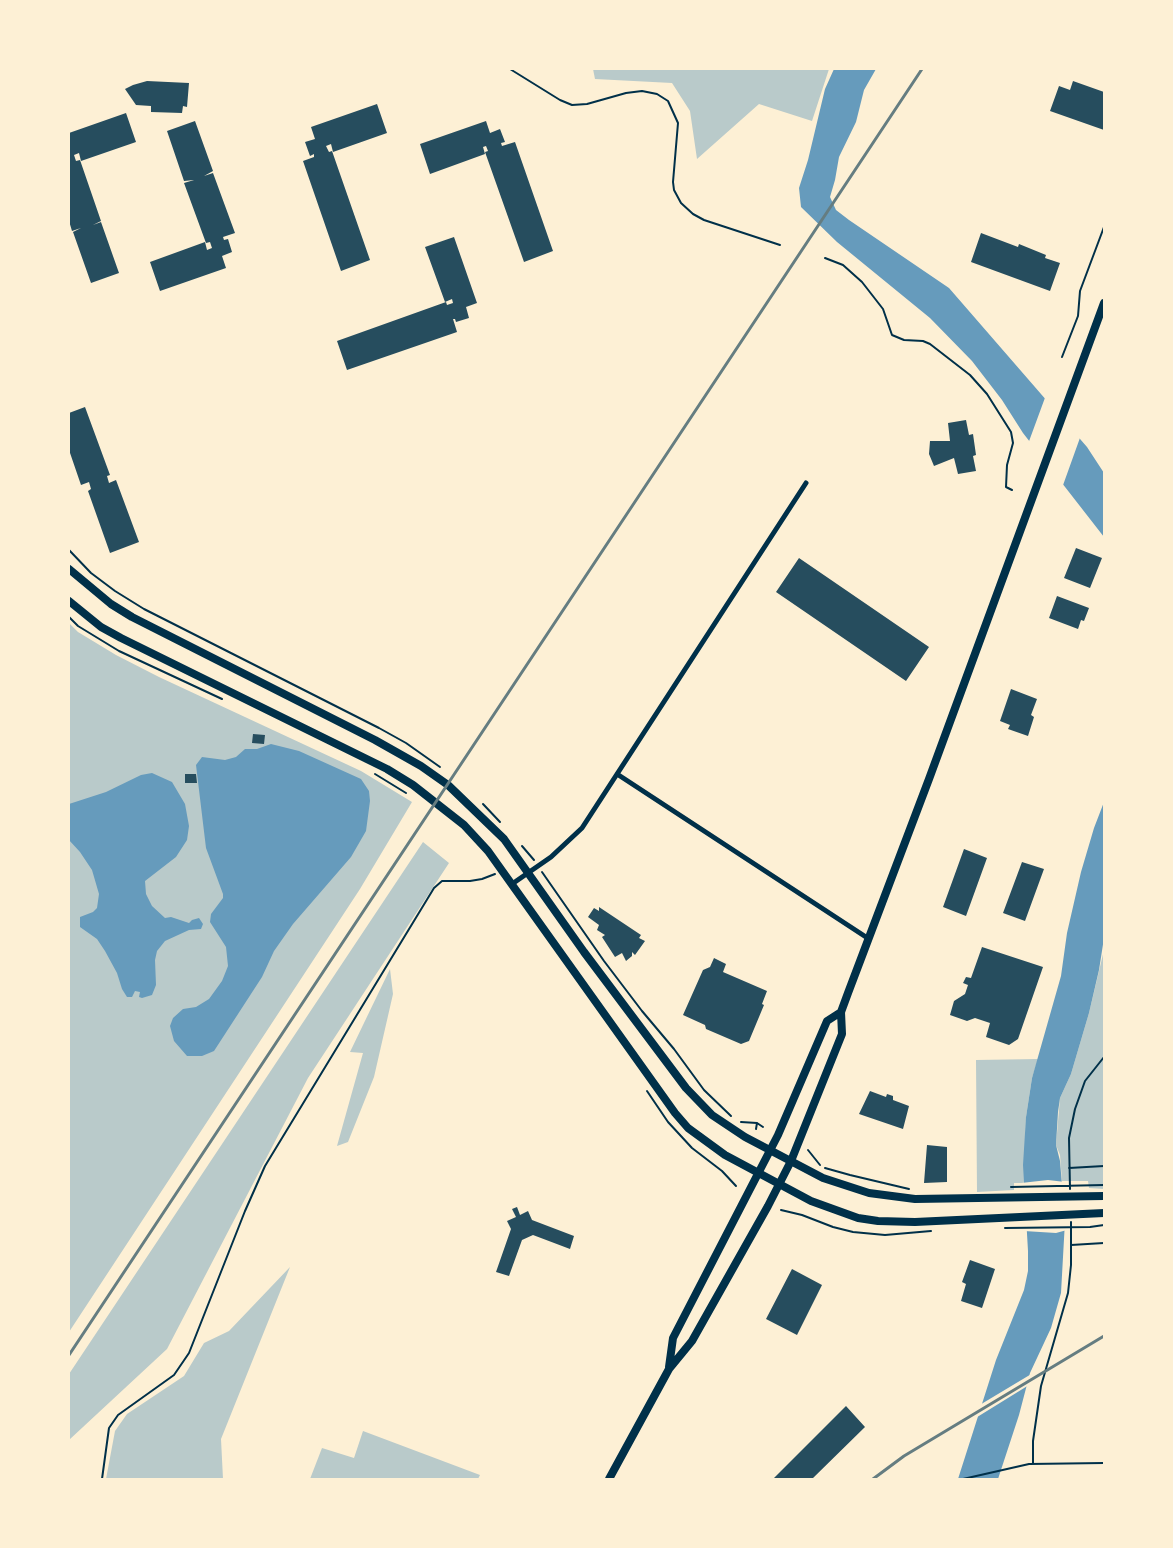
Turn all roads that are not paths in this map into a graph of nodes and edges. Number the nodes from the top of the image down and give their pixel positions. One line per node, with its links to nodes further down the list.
1 (1104, 304): 8 (main road)
2 (806, 483): 5 (street)
3 (69, 569): 6 (main road)
4 (69, 602): 7 (main road)
5 (617, 774): 6 (street); 8 (street)
6 (529, 872): 7 (street); 10 (main road)
7 (512, 884): 12 (main road)
8 (868, 939): 9 (main road)
9 (841, 1012): 10 (main road); 11 (main road)
10 (771, 1150): 11 (main road); 12 (main road)
11 (791, 1161): 13 (main road); 14 (main road)
12 (758, 1172): 13 (main road); 16 (main road)
13 (780, 1183): 15 (main road); 16 (main road)
14 (1104, 1196)
15 (1104, 1213)
16 (669, 1369): 17 (main road)
17 (609, 1479)

